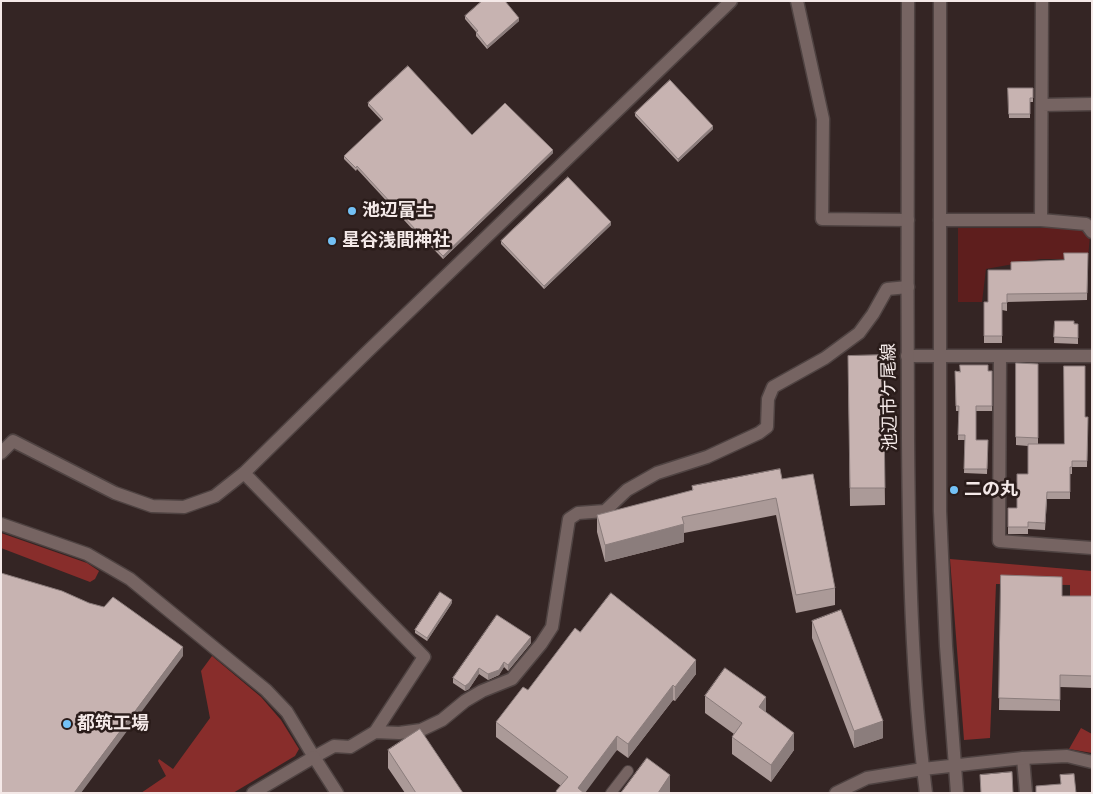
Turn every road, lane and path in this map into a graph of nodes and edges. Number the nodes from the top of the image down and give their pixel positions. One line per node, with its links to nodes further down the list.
1 (731, 1): 18 (street)
2 (798, 1): 8 (street)
3 (908, 1): 8 (street, 池辺市ケ尾線)
4 (940, 1): 9 (street)
5 (1042, 1): 7 (street)
6 (1092, 104): 7 (street)
7 (1042, 105): 10 (street)
8 (908, 220): 12 (street, 池辺市ケ尾線)
9 (940, 220): 10 (street); 14 (street)
10 (1041, 220): 11 (street)
11 (1092, 232)
12 (908, 287): 13 (street, 池辺市ケ尾線); 21 (street)
13 (907, 356): 14 (street); 26 (street, 池辺市ケ尾線)
14 (940, 356): 15 (street); 25 (street)
15 (1000, 356): 16 (street); 20 (street)
16 (1092, 356)
17 (1, 453): 18 (street)
18 (244, 473): 21 (street)
19 (1, 524): 22 (street)
20 (1092, 548)
21 (375, 732): 22 (street)
22 (314, 757): 29 (street); 30 (street)
23 (1023, 758): 24 (street); 25 (street); 35 (street)
24 (1092, 762)
25 (954, 765): 26 (street); 34 (street)
26 (923, 769): 28 (street); 33 (street, 池辺市ケ尾線)
27 (628, 771): 31 (street)
28 (848, 789): 32 (street)
29 (253, 793)
30 (337, 793)
31 (611, 793)
32 (836, 793)
33 (926, 793)
34 (957, 793)
35 (1026, 793)

